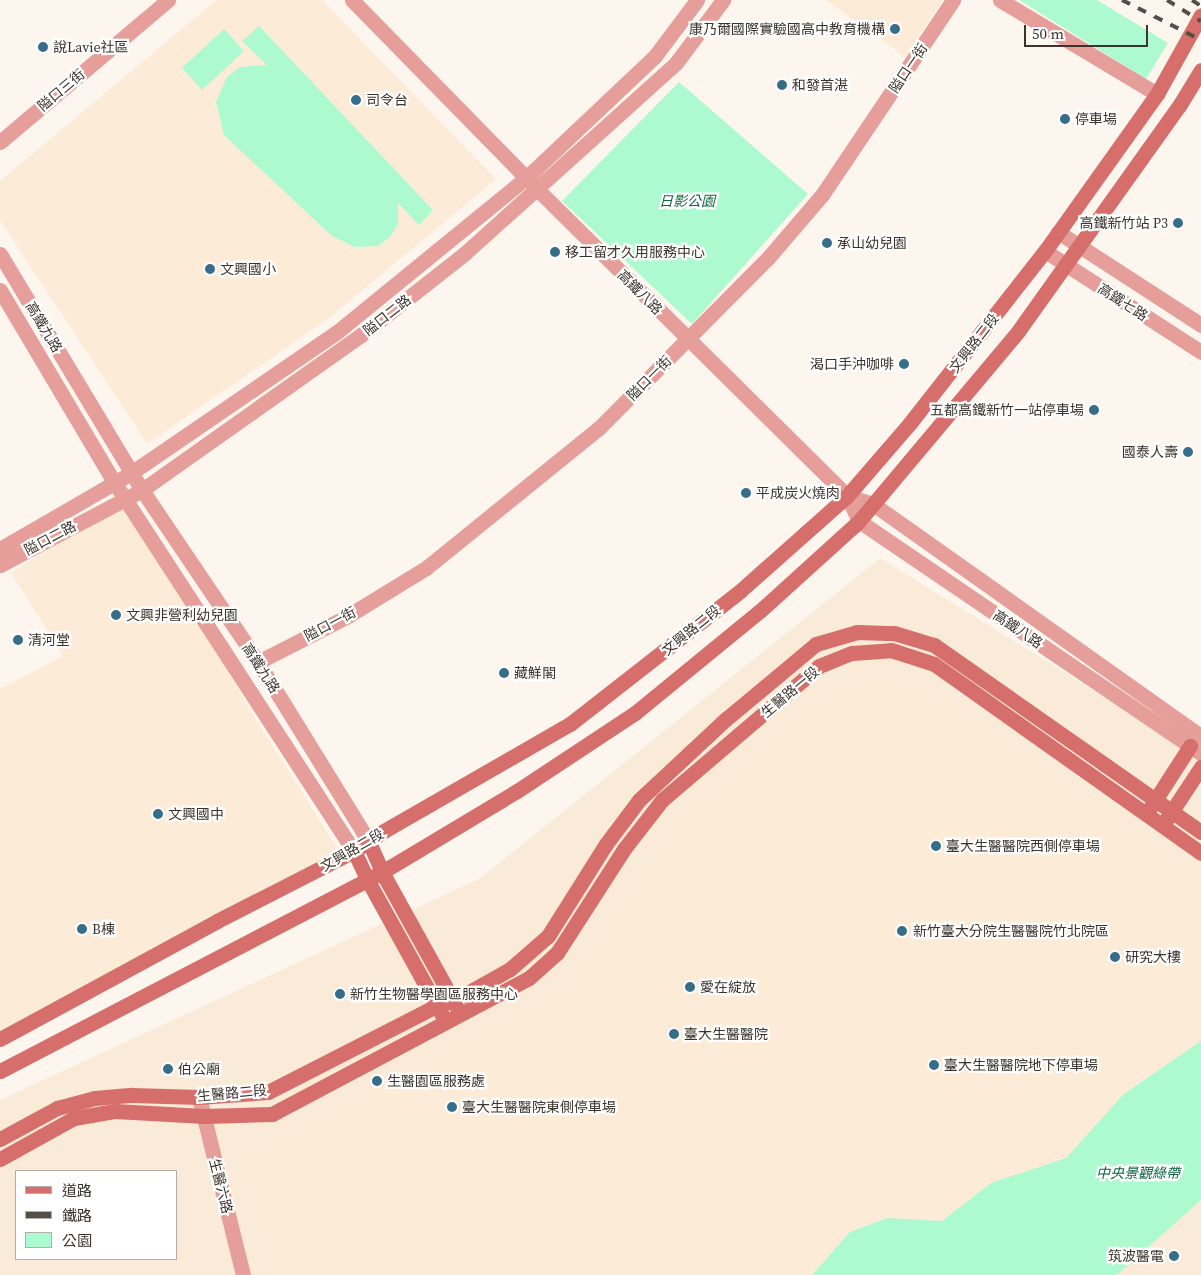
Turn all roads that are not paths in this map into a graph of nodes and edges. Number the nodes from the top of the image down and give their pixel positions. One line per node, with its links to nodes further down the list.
1 (168, 0): 10 (street, 隘口三街)
2 (352, 0): 11 (street, 高鐵八路)
3 (697, 0): 11 (street, 隘口二路)
4 (723, 0): 12 (street, 隘口二路)
5 (953, 0): 20 (street, 隘口一街)
6 (1000, 0): 9 (street)
7 (1201, 15): 9 (street, 文興路二段)
8 (1201, 70): 14 (street, 文興路二段)
9 (1157, 94): 13 (street, 文興路二段)
10 (0, 142)
11 (526, 178): 12 (street, 高鐵八路); 22 (street, 隘口二路)
12 (537, 189): 20 (street, 高鐵八路); 24 (street, 隘口二路)
13 (1058, 232): 14 (street, 高鐵七路); 15 (street, 文興路二段)
14 (1079, 246): 17 (street, 文興路二段); 19 (street, 高鐵七路)
15 (1045, 251): 17 (street, 高鐵七路); 25 (street, 文興路二段)
16 (0, 254): 22 (street, 高鐵九路)
17 (1065, 265): 21 (street, 高鐵七路); 27 (street, 文興路二段)
18 (0, 290): 23 (street, 高鐵九路)
19 (1201, 325)
20 (688, 339): 25 (street, 高鐵八路); 31 (street, 隘口一街)
21 (1201, 352)
22 (131, 473): 23 (street, 隘口二路); 24 (street, 高鐵九路)
23 (114, 482): 26 (street, 高鐵九路); 29 (street, 隘口二路)
24 (142, 490): 26 (street, 隘口二路); 31 (street, 高鐵九路)
25 (847, 496): 27 (street, 高鐵八路); 28 (street, 高鐵八路); 39 (street, 文興路二段)
26 (125, 498): 30 (street, 隘口二路); 40 (street, 高鐵九路)
27 (873, 504): 28 (street, 文興路二段); 32 (street, 高鐵八路)
28 (860, 521): 32 (street, 高鐵八路); 42 (street, 文興路二段)
29 (0, 549)
30 (0, 566)
31 (258, 662): 39 (street, 高鐵九路)
32 (1198, 740): 34 (street)
33 (1201, 767): 35 (street)
34 (1155, 801): 35 (street, 生醫路一段); 36 (street); 44 (street, 生醫路一段)
35 (1172, 812): 37 (street); 38 (street, 生醫路一段)
36 (1146, 814): 37 (street, 生醫路一段); 45 (street, 生醫路一段)
37 (1162, 825): 41 (street, 生醫路一段)
38 (1201, 832)
39 (368, 840): 40 (street, 文興路二段); 42 (street, 高鐵九路)
40 (354, 851): 43 (street, 高鐵九路); 47 (street, 文興路二段)
41 (1201, 853)
42 (382, 872): 43 (street, 文興路二段); 44 (street, 高鐵九路)
43 (367, 879): 44 (street, 高鐵九路); 48 (street, 文興路二段)
44 (446, 1003): 45 (street, 高鐵九路); 46 (street, 高鐵九路); 49 (street, 生醫路二段)
45 (461, 1015): 46 (street, 生醫路一段)
46 (445, 1023): 50 (street, 生醫路二段)
47 (0, 1039)
48 (0, 1071)
49 (199, 1097): 50 (street, 生醫六路); 51 (street, 生醫路二段)
50 (204, 1116): 52 (street, 生醫路二段); 53 (street, 生醫六路)
51 (0, 1138)
52 (0, 1159)
53 (243, 1275)

